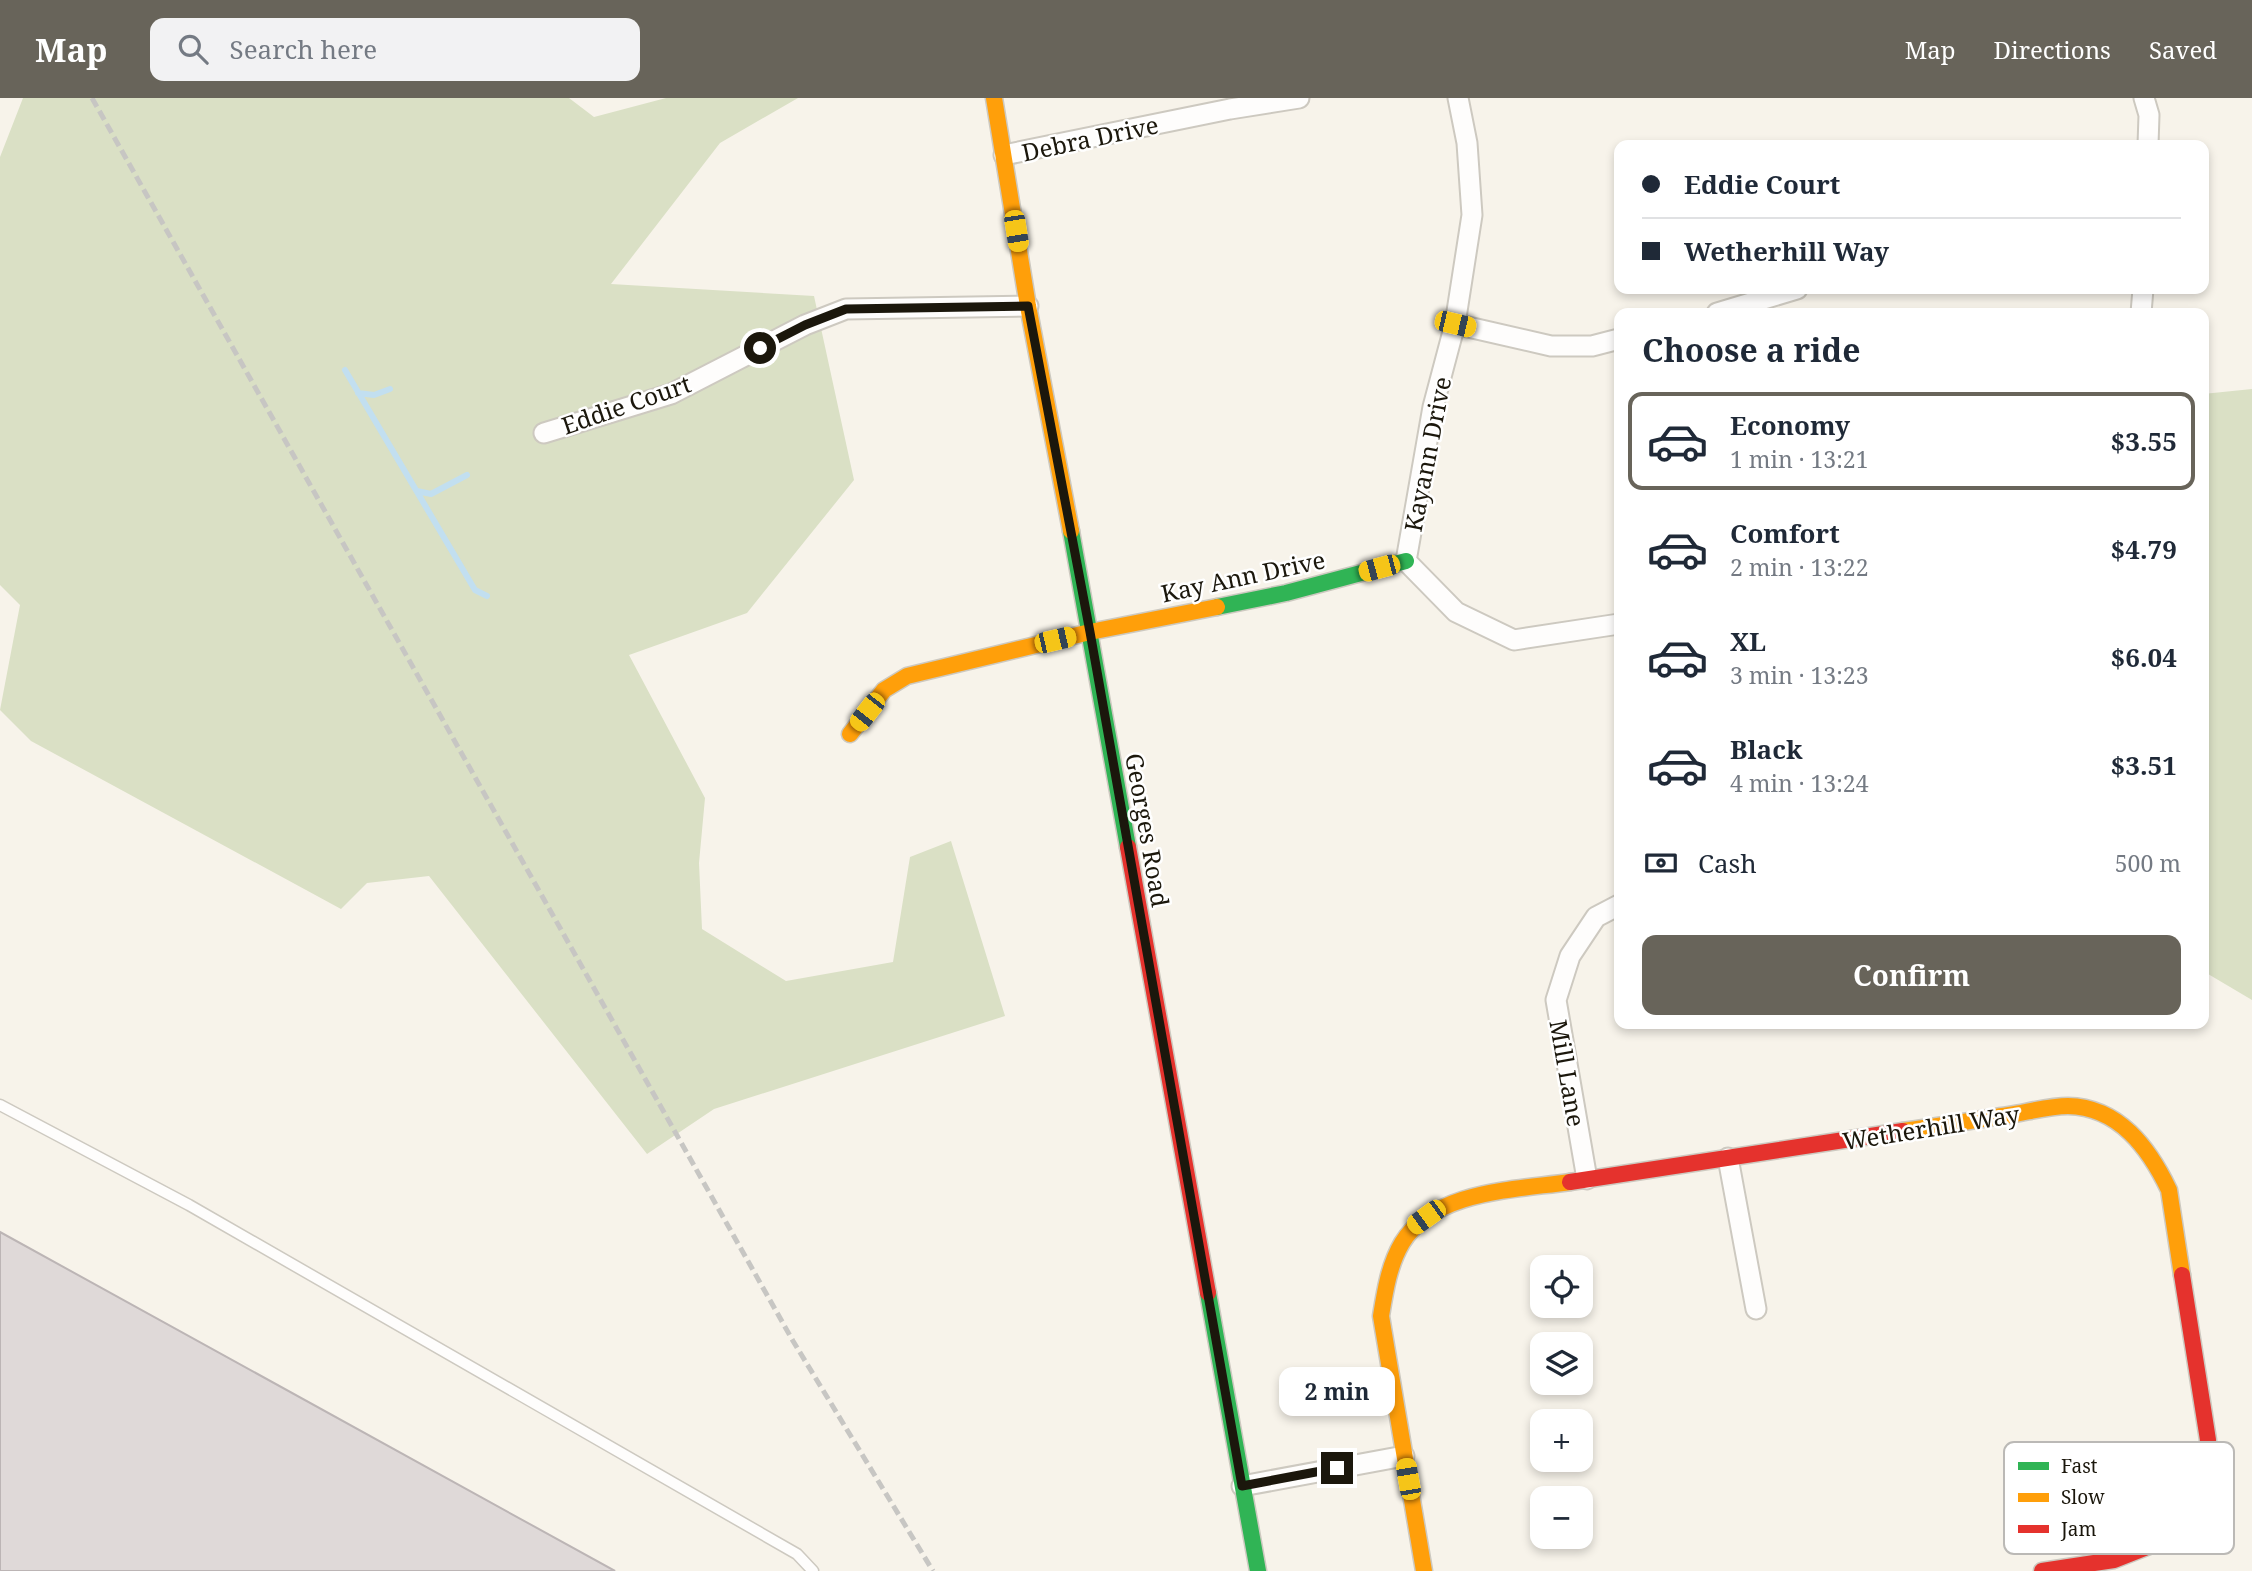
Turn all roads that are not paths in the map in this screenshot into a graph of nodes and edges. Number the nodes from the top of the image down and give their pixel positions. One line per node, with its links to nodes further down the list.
1 (994, 98): 6 (street, Georges Road)
2 (1299, 98): 6 (street, Debra Drive)
3 (1458, 98): 10 (street, Kayann Drive)
4 (2144, 98): 5 (street)
5 (2148, 140)
6 (1004, 155): 8 (street, Georges Road)
7 (1780, 294): 9 (street)
8 (1028, 306): 12 (street, Eddie Court); 15 (street, Georges Road)
9 (1734, 308)
10 (1455, 324): 11 (street); 13 (street, Kayann Drive)
11 (1614, 340)
12 (544, 433)
13 (1406, 561): 14 (street); 15 (street, Kay Ann Drive)
14 (1614, 625)
15 (1090, 632): 16 (street, Kay Ann Drive); 24 (street, Georges Road)
16 (850, 734)
17 (1614, 908): 20 (street, Mill Lane)
18 (0, 1105): 26 (lane)
19 (1728, 1158): 20 (street, Wetherhill Way); 21 (street); 22 (street, Wetherhill Way)
20 (1587, 1180): 23 (street, Wetherhill Way)
21 (1756, 1310)
22 (2208, 1442)
23 (1405, 1456): 24 (street); 28 (street, Wetherhill Way)
24 (1242, 1486): 27 (street, Georges Road)
25 (2135, 1554): 29 (street, Wetherhill Way)
26 (813, 1571)
27 (1258, 1571)
28 (1424, 1571)
29 (2042, 1571)

